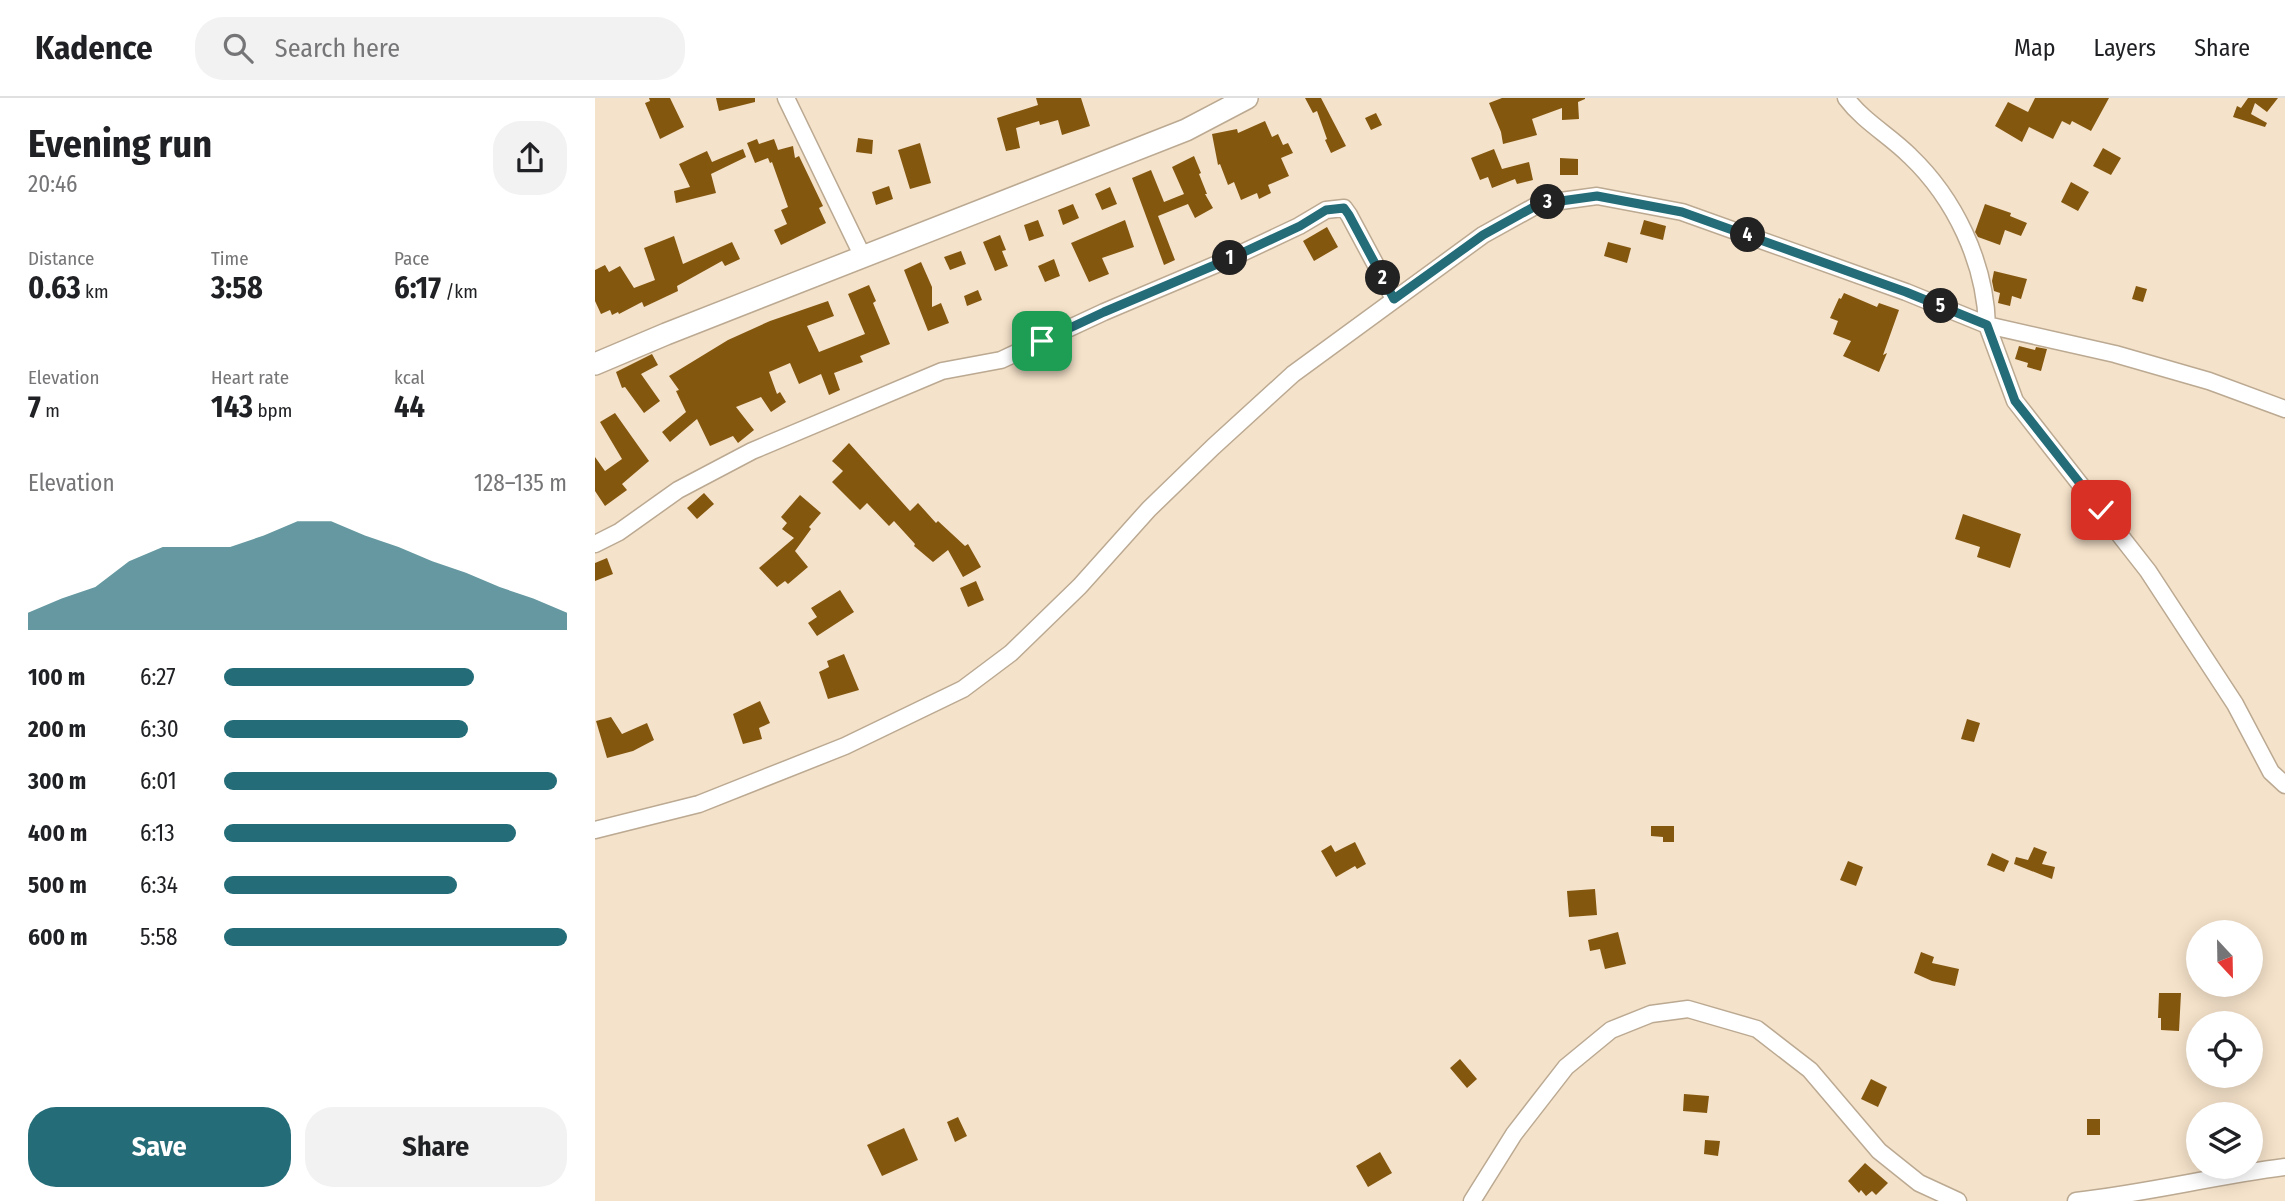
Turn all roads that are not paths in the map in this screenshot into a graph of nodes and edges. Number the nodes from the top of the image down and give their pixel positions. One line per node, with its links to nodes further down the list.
1 (786, 98): 4 (street)
2 (1247, 98): 4 (main road)
3 (1846, 98): 6 (street)
4 (863, 257): 7 (main road)
5 (1394, 299): 6 (street); 9 (street); 11 (street)
6 (1987, 325): 8 (street); 10 (street)
7 (595, 364)
8 (2285, 409)
9 (595, 544)
10 (2285, 785)
11 (595, 830)
12 (2285, 1167): 15 (street)
13 (1472, 1201): 14 (street)
14 (1958, 1201)
15 (2076, 1201)

